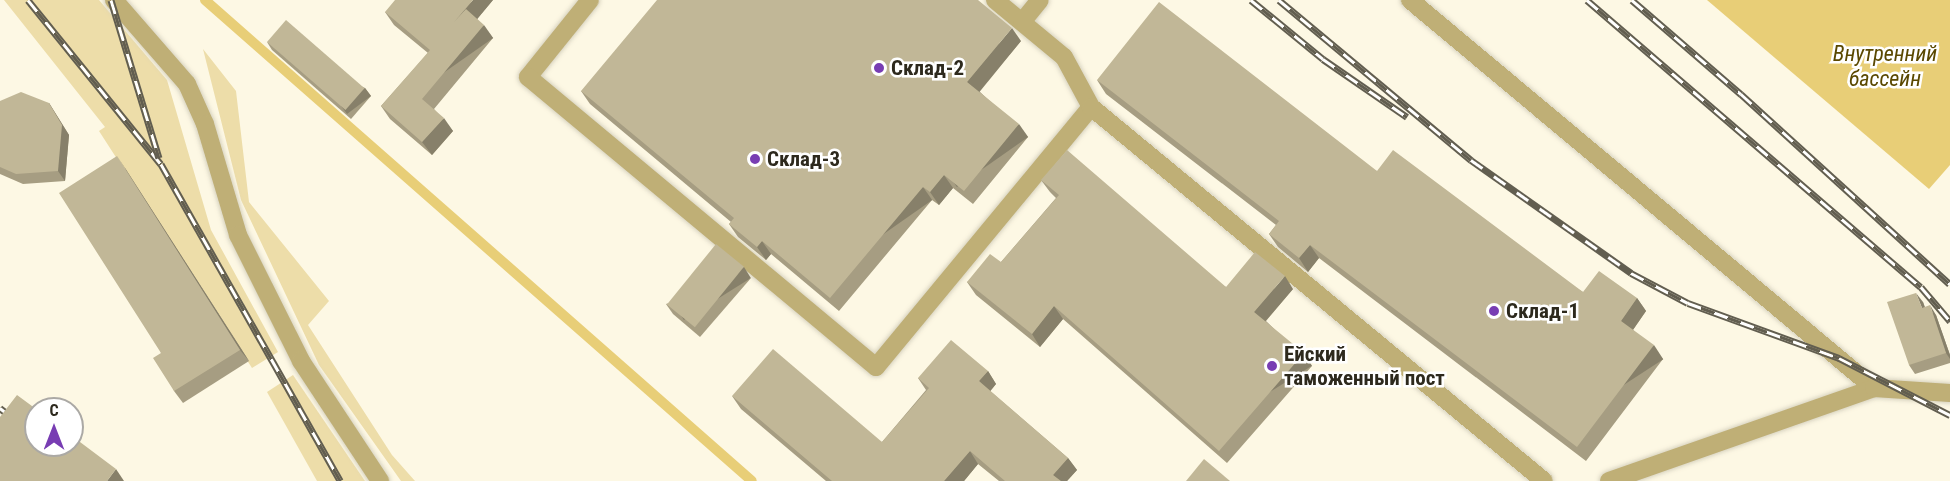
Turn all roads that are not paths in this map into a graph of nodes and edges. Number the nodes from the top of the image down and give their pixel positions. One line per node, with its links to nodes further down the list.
1 (114, 0): 10 (street)
2 (590, 0): 7 (street)
3 (995, 0): 6 (street)
4 (1040, 0): 6 (street)
5 (1410, 0): 8 (street)
6 (1022, 22): 7 (street)
7 (1091, 107): 11 (street)
8 (1874, 388): 9 (street); 12 (street)
9 (1950, 393)
10 (380, 481)
11 (1544, 481)
12 (1609, 481)

